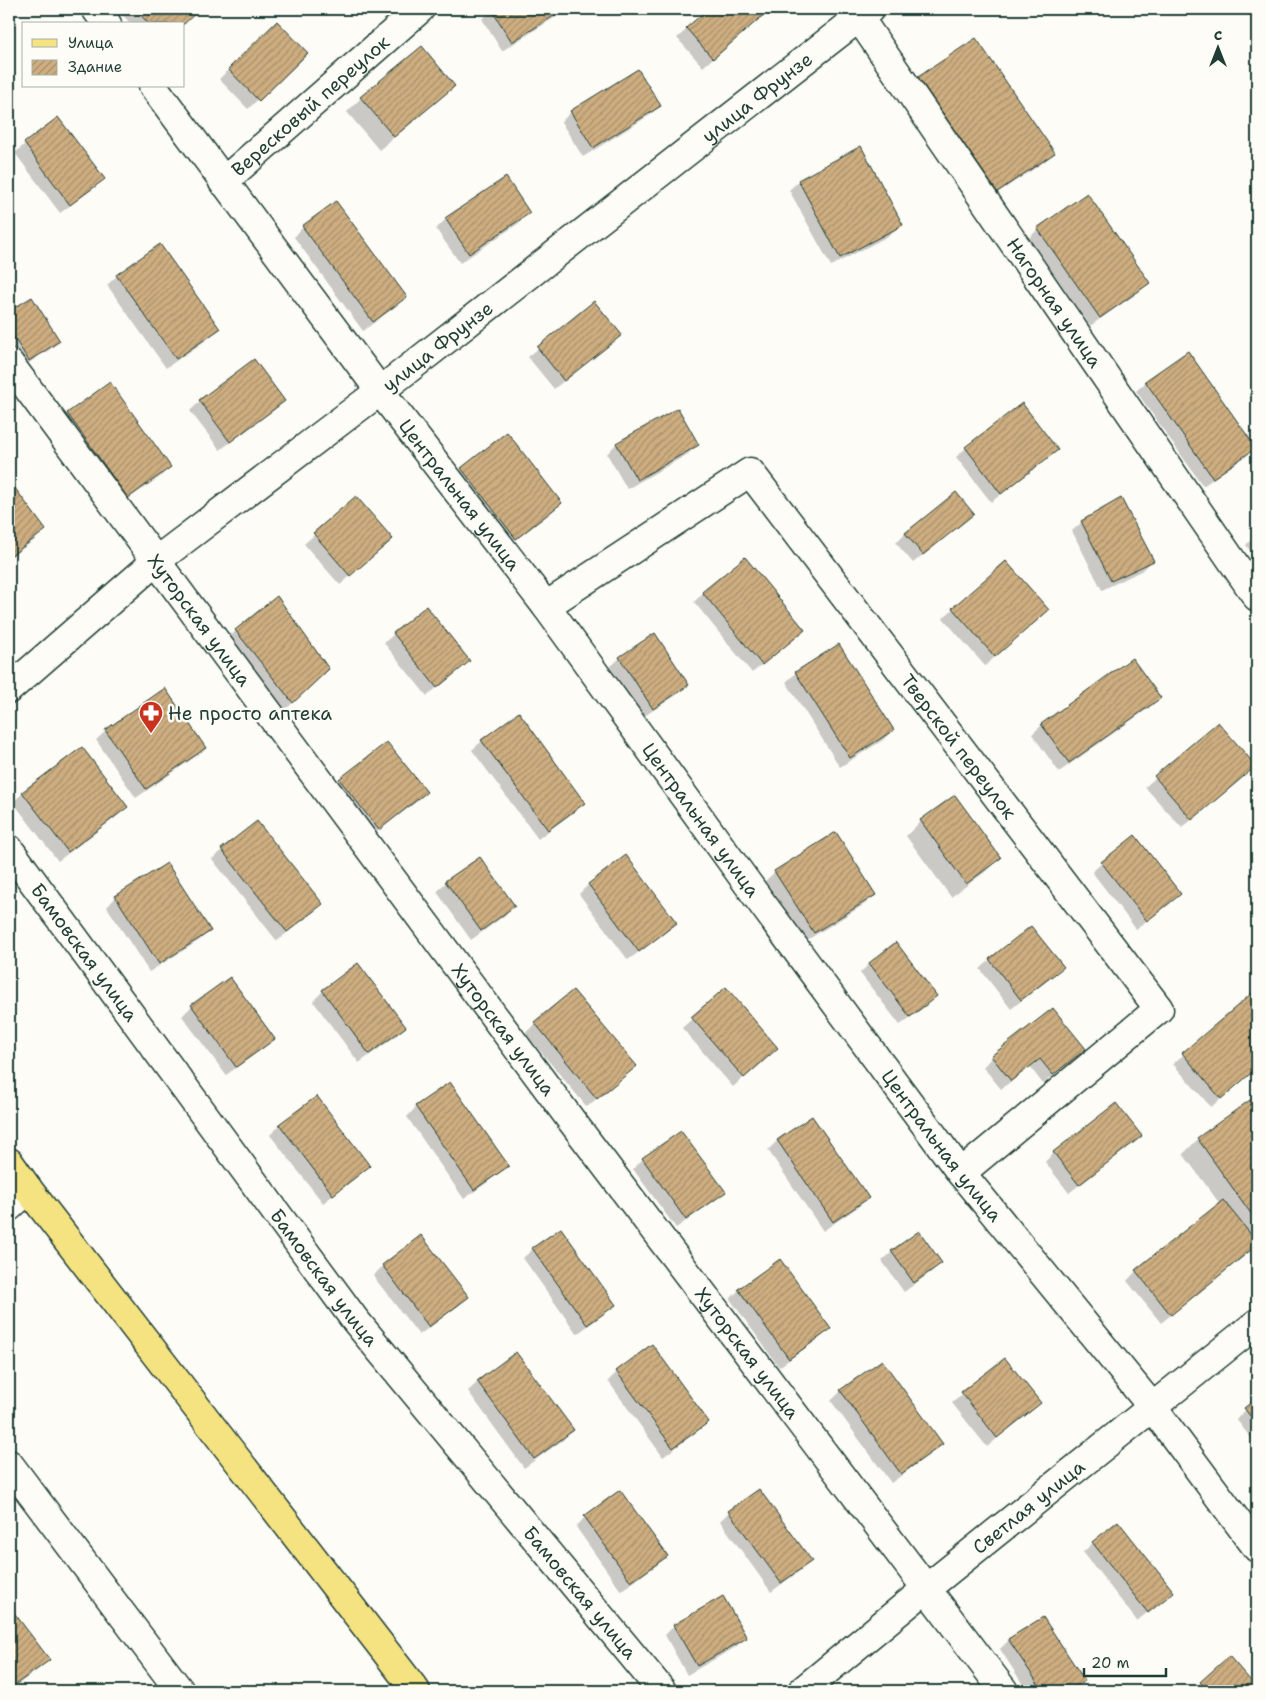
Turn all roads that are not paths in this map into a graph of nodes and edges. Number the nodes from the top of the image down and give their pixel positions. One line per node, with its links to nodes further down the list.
1 (96, 9): 4 (street)
2 (420, 9): 6 (street, Вересковый переулок)
3 (861, 11): 8 (street, улица Фрунзе); 10 (street, Нагорная улица)
4 (106, 22)
5 (154, 88): 6 (street, Центральная улица)
6 (223, 182): 8 (street, Центральная улица)
7 (9, 363): 9 (street, Хуторская улица)
8 (380, 391): 9 (street, улица Фрунзе); 11 (street, Центральная улица)
9 (156, 561): 12 (street, улица Фрунзе); 21 (street, Хуторская улица)
10 (1257, 597)
11 (546, 606): 15 (street, Центральная улица); 15 (street, Тверской переулок)
12 (9, 689)
13 (9, 849): 24 (street, Бамовская улица)
14 (9, 1162): 16 (main road)
15 (961, 1173): 18 (street, Центральная улица)
16 (18, 1198): 23 (main road)
17 (1257, 1323): 18 (street, Светлая улица)
18 (1153, 1408): 20 (street, Центральная улица); 21 (street, Светлая улица)
19 (9, 1464): 22 (street)
20 (1257, 1548)
21 (926, 1588): 25 (street, Светлая улица); 26 (street, Хуторская улица)
22 (180, 1691)
23 (416, 1691)
24 (662, 1691)
25 (802, 1691)
26 (1004, 1691)

